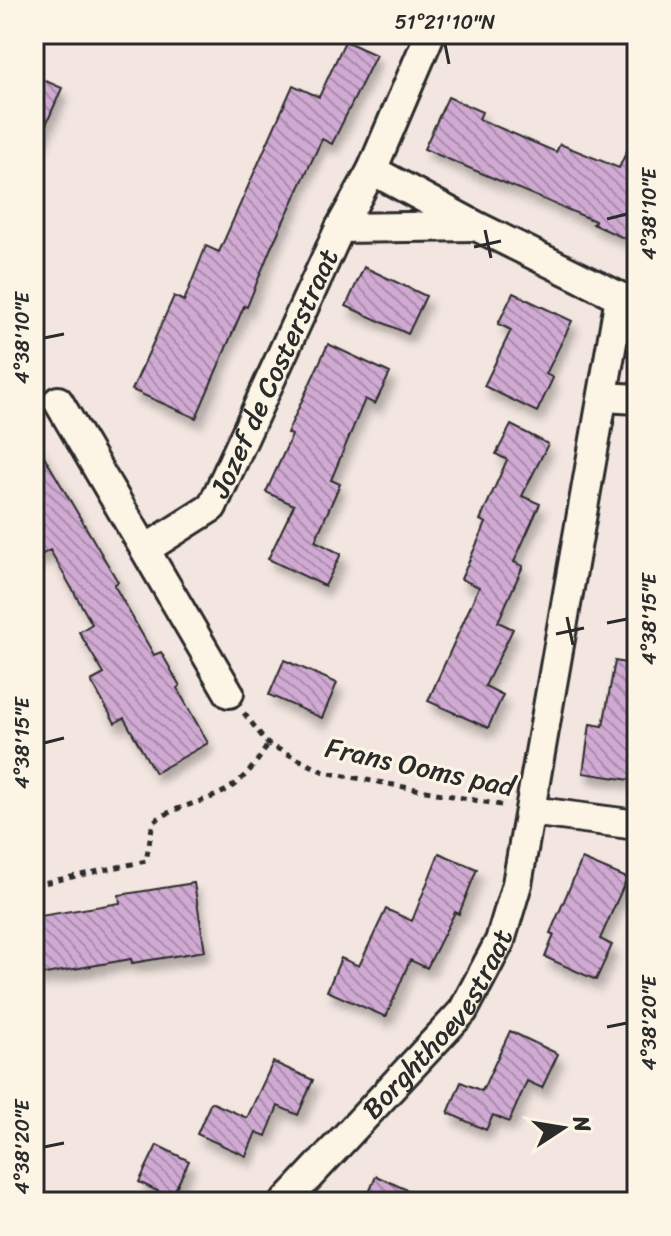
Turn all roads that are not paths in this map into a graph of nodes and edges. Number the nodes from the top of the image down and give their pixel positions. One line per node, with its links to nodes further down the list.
1 (430, 34): 2 (street, Jozef de Costerstraat)
2 (372, 170): 3 (street, Jozef de Costerstraat); 4 (street, Jozef de Costerstraat)
3 (476, 226): 4 (street, Jozef de Costerstraat); 5 (street, Jozef de Costerstraat)
4 (340, 228): 9 (street, Jozef de Costerstraat)
5 (628, 300): 6 (street, Borghthoevestraat)
6 (604, 397): 7 (street); 11 (street, Borghthoevestraat)
7 (637, 399)
8 (58, 401): 9 (street)
9 (146, 549): 10 (street)
10 (229, 693)
11 (530, 811): 12 (street); 13 (street, Borghthoevestraat)
12 (637, 825)
13 (285, 1202)

